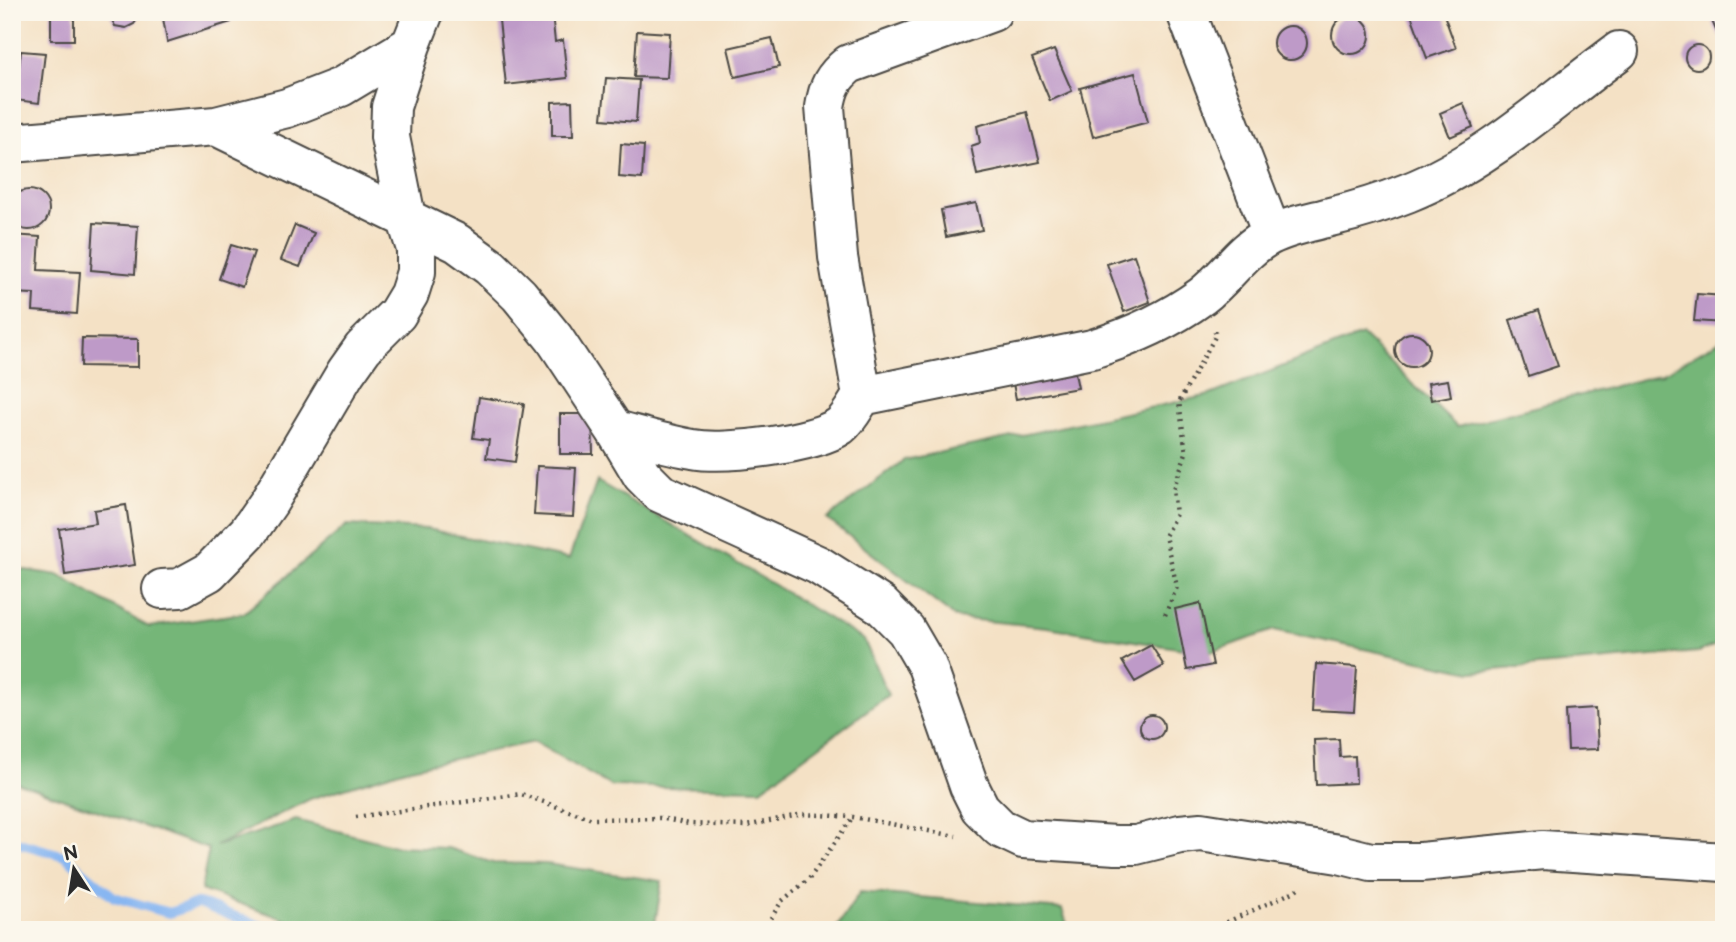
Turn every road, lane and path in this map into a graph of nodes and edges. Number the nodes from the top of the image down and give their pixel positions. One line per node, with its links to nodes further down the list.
1 (992, 12): 10 (street)
2 (1186, 12): 8 (street)
3 (417, 29): 5 (street); 7 (street)
4 (1619, 51): 8 (street)
5 (216, 126): 6 (street); 7 (street)
6 (12, 143)
7 (406, 217): 11 (street); 12 (street)
8 (1272, 234): 9 (street)
9 (1203, 295): 10 (street); 13 (path)
10 (862, 396): 11 (street)
11 (615, 430): 17 (street)
12 (162, 589)
13 (1165, 615)
14 (356, 817): 15 (path)
15 (853, 817): 16 (path); 20 (path)
16 (965, 838)
17 (1339, 854): 18 (street); 19 (path)
18 (1724, 862)
19 (1214, 928)
20 (763, 930)

